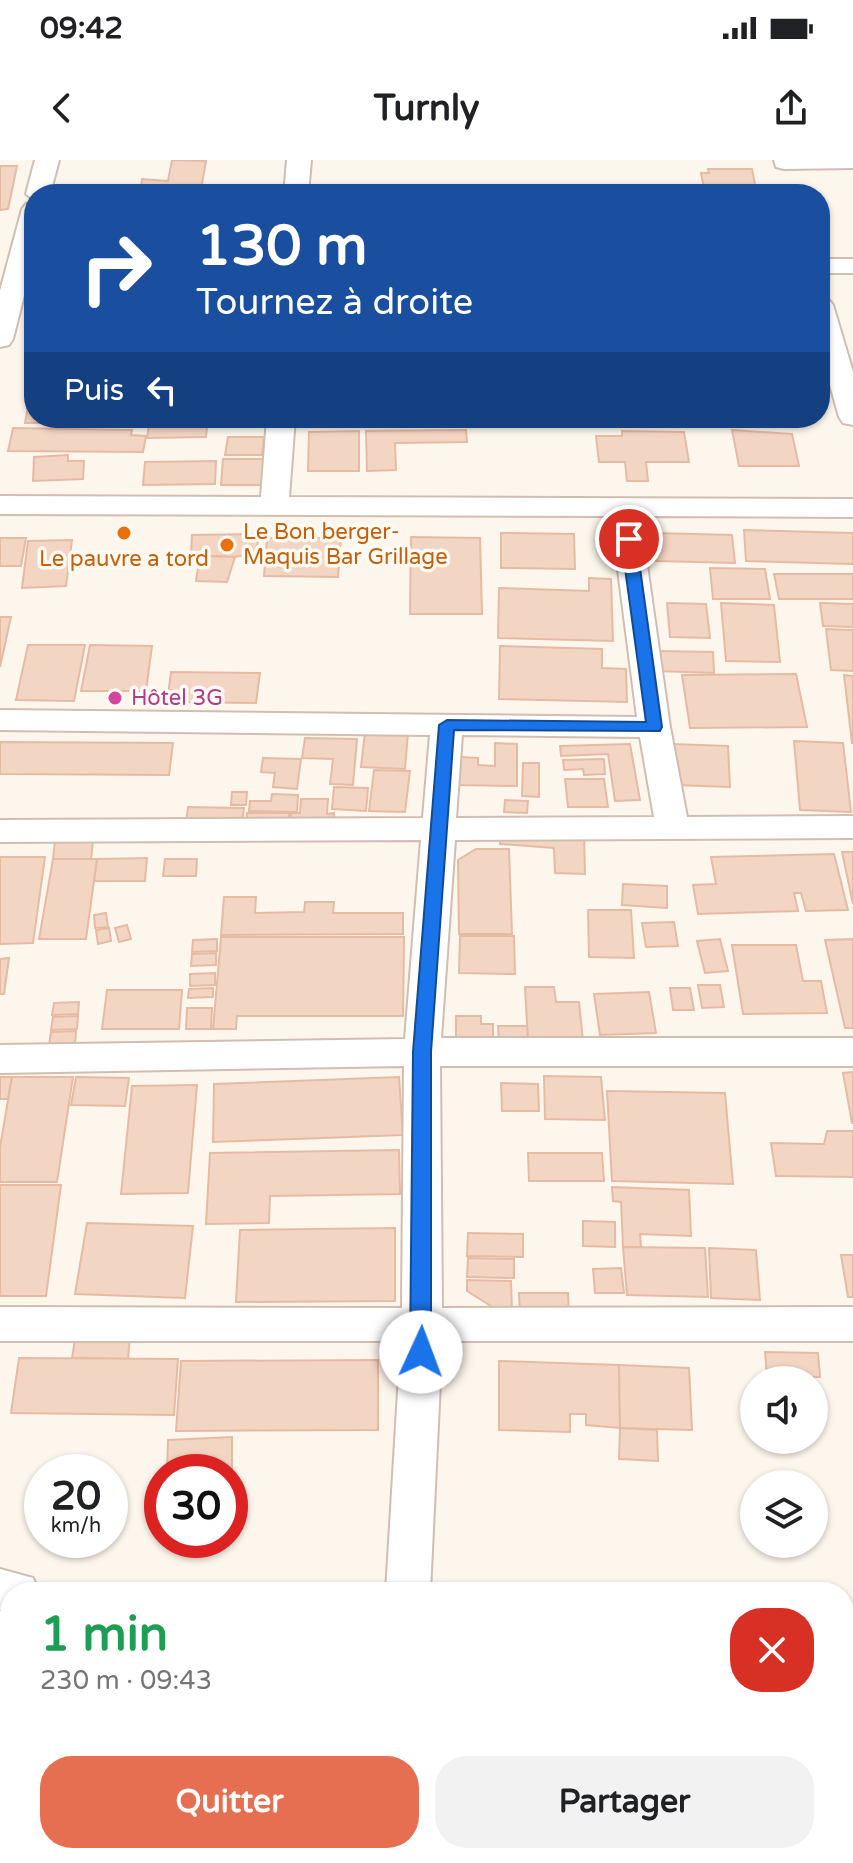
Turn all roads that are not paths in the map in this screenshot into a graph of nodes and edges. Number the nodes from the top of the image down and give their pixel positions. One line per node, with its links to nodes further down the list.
1 (47, 160): 5 (street)
2 (299, 160): 6 (street)
3 (853, 161): 4 (street)
4 (785, 169)
5 (41, 184)
6 (297, 184)
7 (24, 247): 10 (street)
8 (830, 266): 9 (street)
9 (853, 266)
10 (0, 339)
11 (830, 339): 12 (street)
12 (853, 417)
13 (280, 428): 15 (street)
14 (0, 505): 15 (street)
15 (274, 506): 16 (street)
16 (624, 507): 17 (street); 20 (street)
17 (853, 508)
18 (0, 720): 19 (street)
19 (447, 725): 20 (street); 22 (street)
20 (654, 727): 23 (street)
21 (853, 827): 23 (street)
22 (439, 829): 23 (street); 24 (street); 25 (street)
23 (673, 829)
24 (0, 831)
25 (422, 1052): 26 (street); 27 (street); 28 (street)
26 (853, 1052)
27 (0, 1059)
28 (422, 1323): 29 (street); 30 (street); 31 (street)
29 (0, 1324)
30 (853, 1324)
31 (409, 1582)

